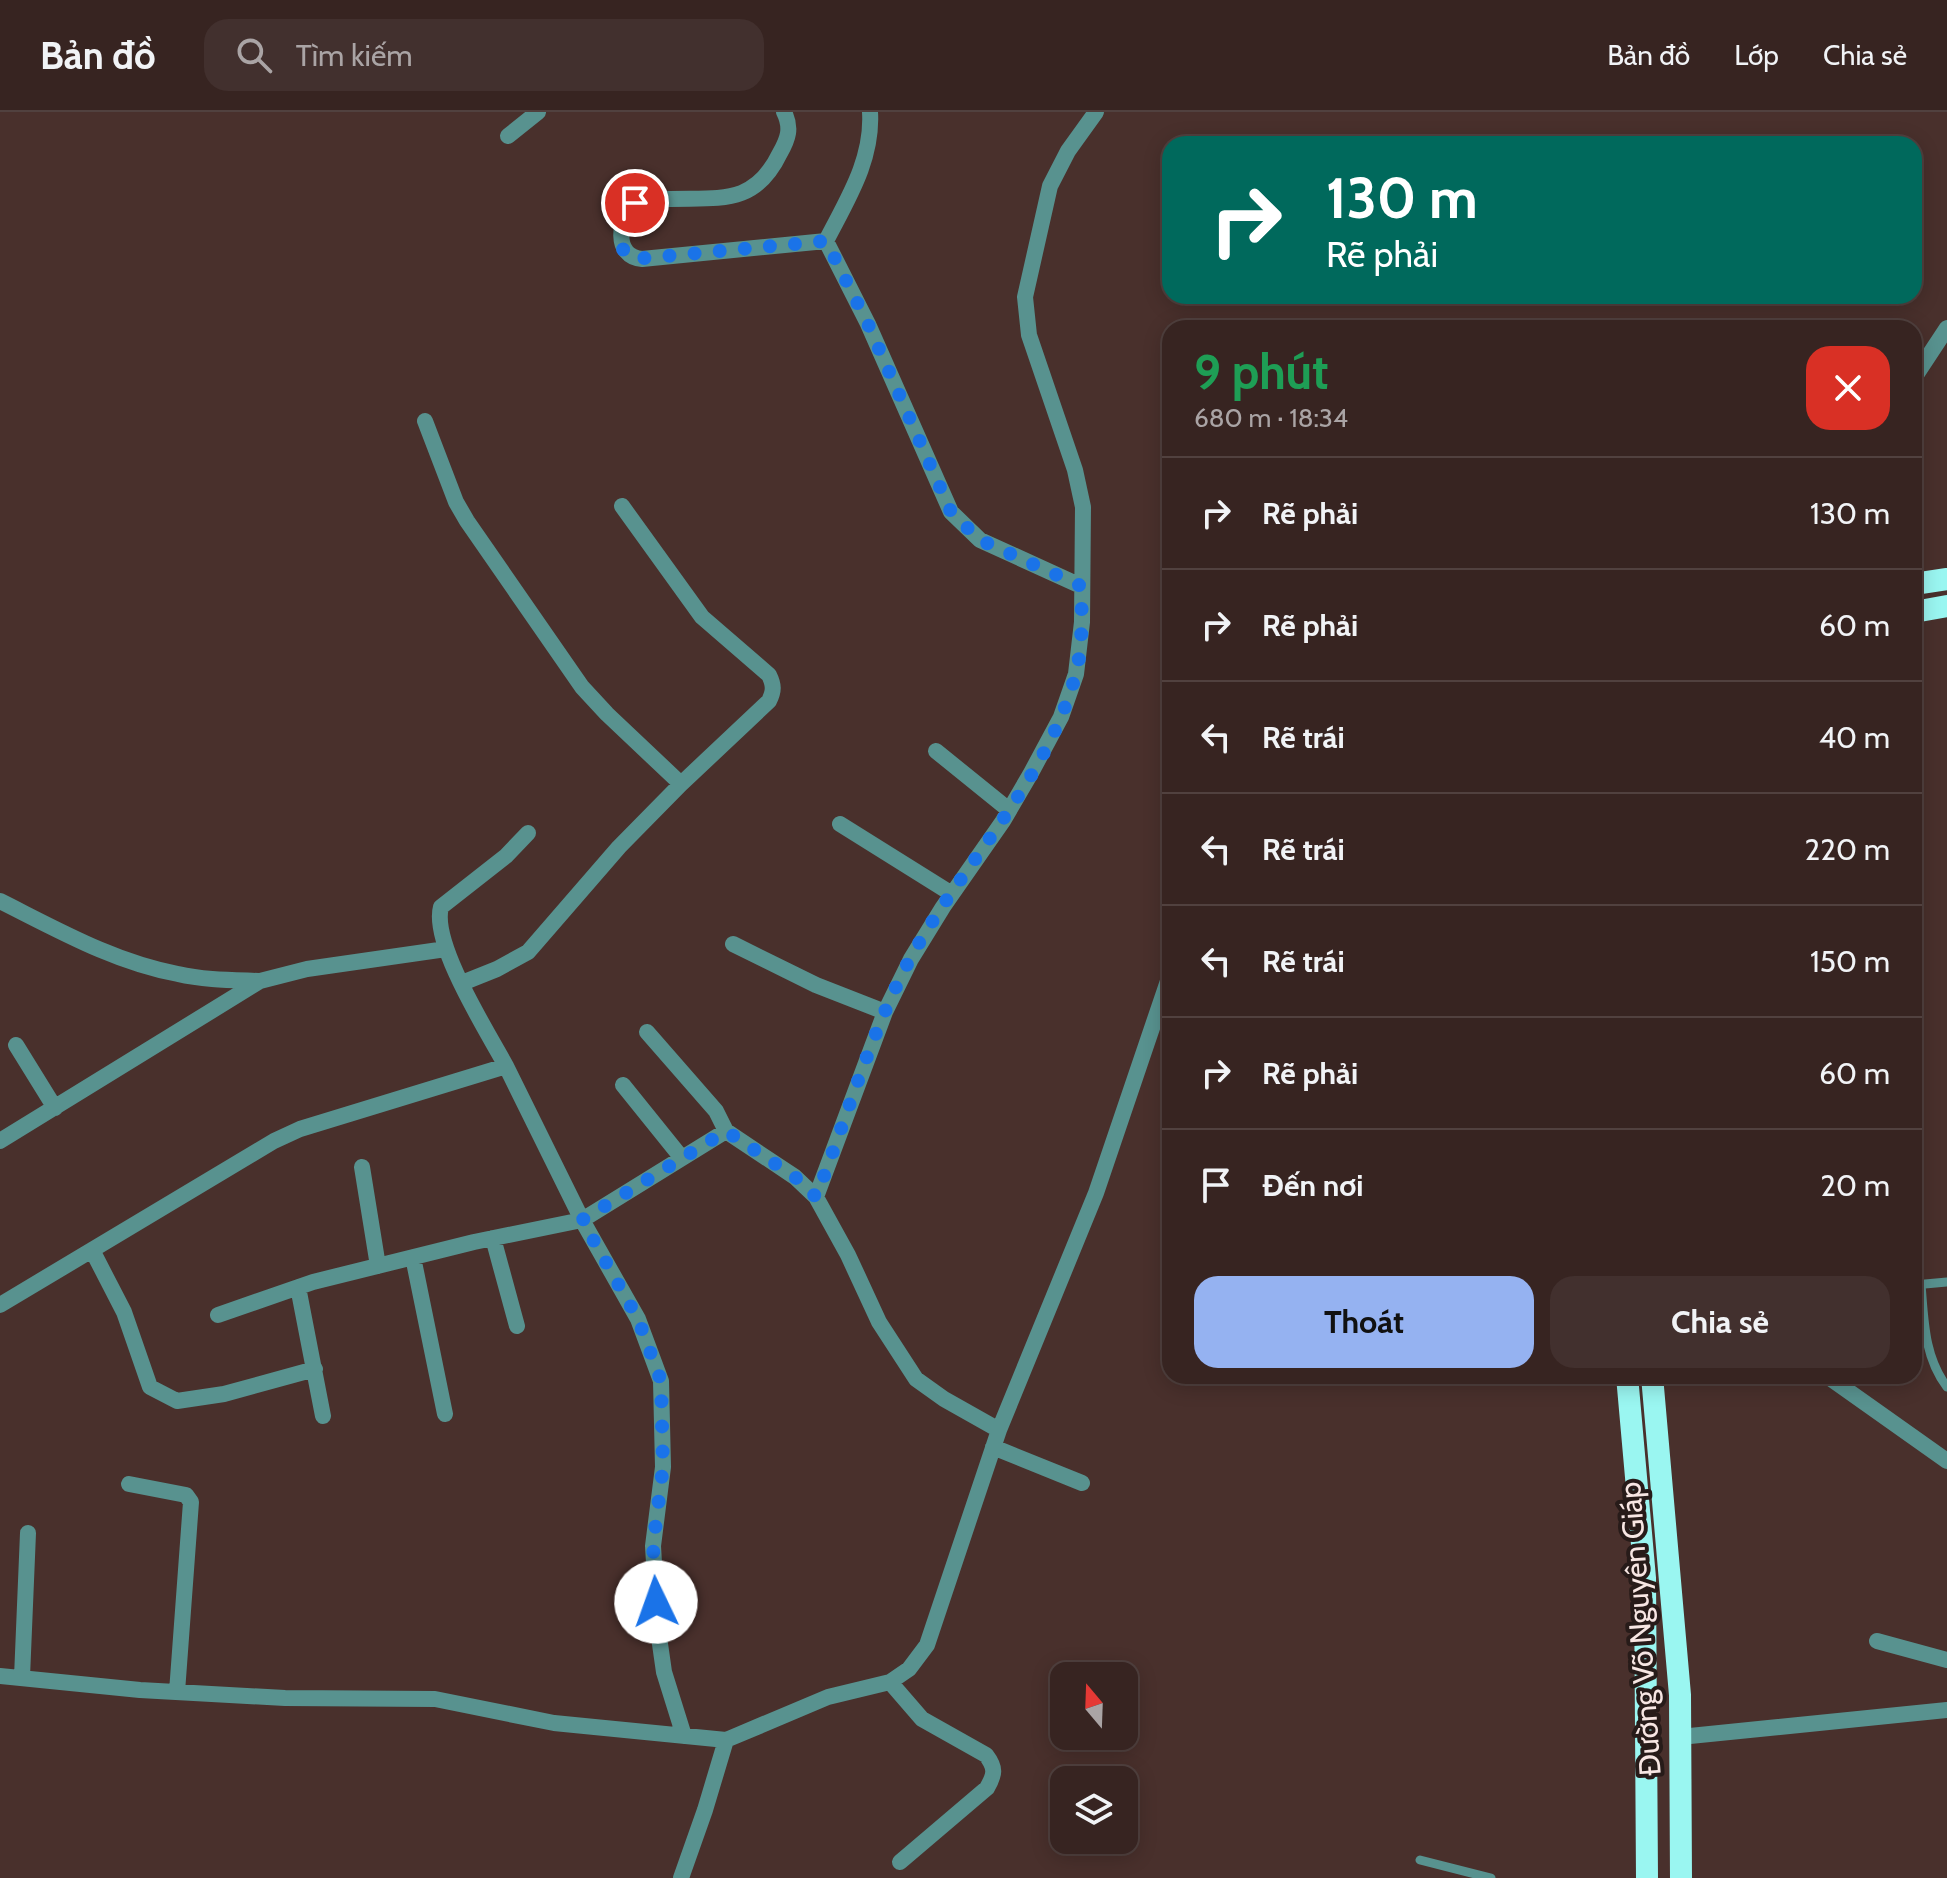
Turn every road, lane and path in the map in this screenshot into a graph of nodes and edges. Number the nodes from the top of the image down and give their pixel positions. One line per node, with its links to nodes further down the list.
1 (538, 112): 5 (street)
2 (784, 112): 6 (street)
3 (870, 112): 6 (street)
4 (1096, 112): 13 (street)
5 (508, 136)
6 (826, 241): 13 (street)
7 (1947, 328): 8 (street)
8 (1922, 366)
9 (425, 421): 17 (street)
10 (622, 506): 17 (street)
11 (1947, 579): 12 (highway)
12 (1922, 583)
13 (1081, 586): 18 (street)
14 (1947, 606): 15 (highway)
15 (1922, 611)
16 (936, 751): 18 (street)
17 (681, 784): 26 (street)
18 (1009, 810): 21 (street)
19 (840, 824): 21 (street)
20 (528, 833): 24 (street)
21 (952, 894): 28 (street)
22 (0, 901): 25 (street)
23 (733, 944): 28 (street)
24 (446, 949): 25 (street); 26 (street)
25 (260, 981): 33 (street)
26 (462, 983): 31 (street)
27 (1162, 999): 58 (street)
28 (885, 1012): 38 (street)
29 (647, 1032): 34 (street)
30 (16, 1045): 33 (street)
31 (506, 1066): 39 (street); 41 (street)
32 (623, 1085): 36 (street)
33 (55, 1108): 35 (street)
34 (726, 1131): 36 (street); 38 (street)
35 (0, 1141)
36 (681, 1157): 39 (street)
37 (362, 1167): 43 (street)
38 (816, 1197): 58 (street)
39 (582, 1220): 40 (street); 70 (street)
40 (493, 1238): 42 (street); 50 (street)
41 (92, 1250): 47 (street); 51 (street)
42 (413, 1257): 43 (street); 56 (street)
43 (378, 1266): 46 (street)
44 (1947, 1282): 45 (lane)
45 (1922, 1284)
46 (298, 1287): 49 (street); 51 (street)
47 (3, 1299)
48 (1922, 1314): 55 (lane)
49 (218, 1315)
50 (517, 1326)
51 (315, 1369): 57 (street)
52 (1628, 1384): 77 (highway, Đường Võ Nguyên Giáp)
53 (1653, 1384): 71 (highway, Đường Võ Nguyên Giáp)
54 (1838, 1384): 59 (street)
55 (1947, 1387)
56 (445, 1414)
57 (323, 1416)
58 (996, 1439): 60 (street); 67 (street)
59 (1947, 1461)
60 (1082, 1483)
61 (129, 1484): 68 (street)
62 (28, 1533): 66 (street)
63 (1877, 1641): 64 (street)
64 (1947, 1660)
65 (0, 1676): 66 (street)
66 (22, 1677): 68 (street)
67 (890, 1682): 72 (street); 74 (street)
68 (177, 1692): 70 (street)
69 (1947, 1710): 71 (street)
70 (684, 1736): 72 (street)
71 (1680, 1737): 78 (highway, Đường Võ Nguyên Giáp)
72 (726, 1740): 75 (street)
73 (1420, 1860): 76 (lane)
74 (900, 1862)
75 (681, 1878)
76 (1491, 1878)
77 (1647, 1878)
78 (1681, 1878)

